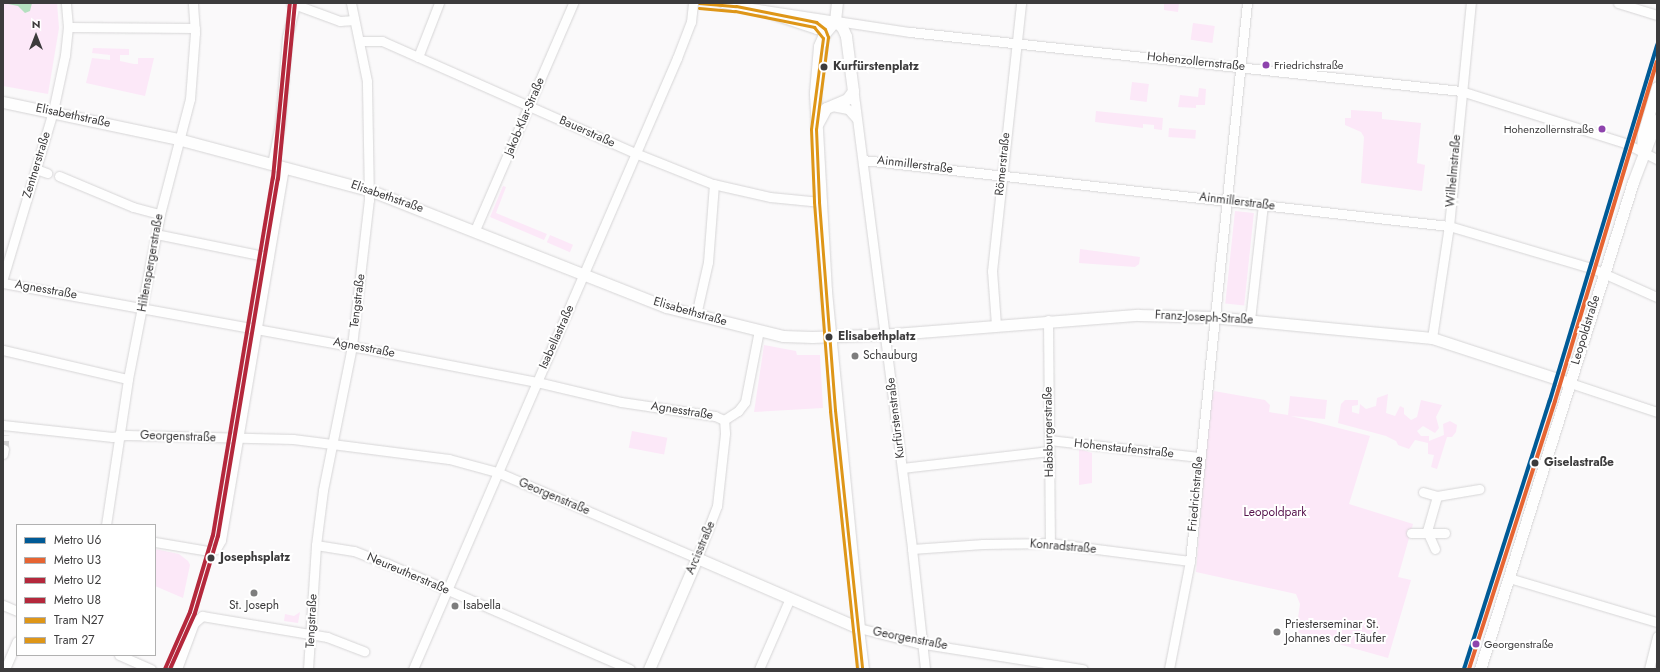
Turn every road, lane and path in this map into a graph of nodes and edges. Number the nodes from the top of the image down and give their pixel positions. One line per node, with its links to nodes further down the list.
1 (66, 3): 18 (street, Zentnerstraße)
2 (193, 3): 19 (street, Hiltenspergerstraße)
3 (351, 3): 16 (street, Tengstraße)
4 (439, 3): 24 (street)
5 (573, 3): 31 (street, Jakob-Klar-Straße)
6 (693, 3): 39 (street, Isabellastraße)
7 (723, 3): 14 (street, Hohenzollernstraße)
8 (837, 3): 17 (main road)
9 (1021, 3): 23 (street, Römerstraße)
10 (1247, 3): 25 (street)
11 (1471, 3): 28 (street, Wilhelmstraße)
12 (1618, 3): 15 (street)
13 (293, 4): 16 (street); 42 (street)
14 (751, 8): 17 (street, Hohenzollernstraße); 20 (street, Hohenzollernstraße)
15 (1657, 15)
16 (354, 20): 22 (street, Tengstraße)
17 (835, 21): 20 (street, Hohenzollernstraße); 21 (main road); 23 (street, Hohenzollernstraße); 26 (main road)
18 (68, 27): 19 (street); 33 (street, Zentnerstraße)
19 (195, 28): 37 (street, Hiltenspergerstraße)
20 (813, 28): 21 (street)
21 (822, 38): 29 (main road)
22 (361, 41): 24 (street, Bauerstraße); 49 (street, Tengstraße)
23 (1017, 43): 25 (street, Hohenzollernstraße); 47 (street, Römerstraße)
24 (418, 57): 31 (street, Bauerstraße)
25 (1240, 67): 28 (street, Hohenzollernstraße); 51 (street)
26 (853, 87): 32 (main road); 34 (street)
27 (1657, 87): 38 (main road, Leopoldstraße)
28 (1461, 91): 38 (street, Hohenzollernstraße); 54 (street, Wilhelmstraße)
29 (815, 92): 32 (main road); 36 (main road)
30 (3, 102): 33 (main road, Elisabethstraße)
31 (530, 106): 39 (street, Bauerstraße); 55 (street, Jakob-Klar-Straße)
32 (830, 106): 34 (street); 36 (main road)
33 (53, 111): 37 (main road, Elisabethstraße); 44 (street, Zentnerstraße)
34 (857, 119): 41 (street, Kurfürstenstraße)
35 (1657, 119): 38 (main road, Leopoldstraße)
36 (817, 128): 50 (main road)
37 (178, 140): 42 (main road, Elisabethstraße); 53 (street, Hiltenspergerstraße)
38 (1642, 152): 40 (street, Hohenzollernstraße); 59 (main road, Leopoldstraße)
39 (635, 153): 48 (street, Bauerstraße); 58 (street, Isabellastraße)
40 (1657, 159)
41 (863, 160): 47 (street, Ainmillerstraße); 71 (street, Kurfürstenstraße)
42 (272, 164): 43 (main road, Elisabethstraße)
43 (284, 167): 49 (main road, Elisabethstraße); 57 (street)
44 (36, 169): 45 (street); 60 (street, Zentnerstraße)
45 (46, 173)
46 (59, 176): 53 (street)
47 (1002, 176): 51 (street, Ainmillerstraße); 68 (street, Römerstraße)
48 (714, 184): 50 (street, Bauerstraße); 64 (street)
49 (369, 190): 55 (main road, Elisabethstraße); 74 (street, Tengstraße)
50 (821, 202): 72 (main road)
51 (1226, 202): 52 (street, Ainmillerstraße); 65 (street, Friedrichstraße)
52 (1263, 206): 54 (street, Ainmillerstraße); 67 (street)
53 (160, 214): 56 (street, Hiltenspergerstraße)
54 (1449, 226): 59 (street, Ainmillerstraße); 73 (street, Wilhelmstraße)
55 (475, 230): 58 (main road, Elisabethstraße)
56 (156, 234): 57 (street); 63 (street, Hiltenspergerstraße)
57 (269, 257): 69 (street)
58 (584, 274): 64 (main road, Elisabethstraße); 77 (street, Isabellastraße)
59 (1604, 274): 62 (street, Ainmillerstraße); 78 (main road, Leopoldstraße)
60 (3, 278)
61 (3, 283): 63 (street, Agnesstraße)
62 (1657, 298)
63 (143, 307): 69 (street, Agnesstraße); 76 (street, Hiltenspergerstraße)
64 (696, 315): 70 (main road, Elisabethstraße)
65 (1213, 317): 66 (main road, Franz-Joseph-Straße); 67 (main road, Franz-Joseph-Straße); 87 (street, Friedrichstraße)
66 (1048, 320): 68 (main road, Franz-Joseph-Straße); 84 (street, Habsburgerstraße)
67 (1250, 320): 73 (main road, Franz-Joseph-Straße)
68 (996, 325): 71 (main road, Franz-Joseph-Straße)
69 (256, 328): 74 (street, Agnesstraße); 83 (street)
70 (759, 330): 72 (main road); 80 (street)
71 (886, 334): 72 (main road, Franz-Joseph-Straße); 88 (street, Kurfürstenstraße)
72 (831, 337): 110 (main road)
73 (1432, 338): 78 (main road, Franz-Joseph-Straße)
74 (352, 346): 77 (street, Agnesstraße); 85 (street, Tengstraße)
75 (3, 350): 76 (street)
76 (128, 379): 82 (street, Hiltenspergerstraße)
77 (537, 382): 80 (street, Agnesstraße); 89 (street, Isabellastraße)
78 (1570, 383): 79 (street); 104 (main road, Leopoldstraße)
79 (1657, 412)
80 (724, 420): 102 (street, Arcisstraße)
81 (5, 429): 82 (street, Georgenstraße)
82 (121, 436): 83 (street, Georgenstraße); 93 (street, Hiltenspergerstraße)
83 (237, 439): 85 (street, Georgenstraße); 97 (street)
84 (1049, 440): 86 (street, Habsburgerstraße); 87 (street, Hohenstaufenstraße)
85 (331, 444): 89 (street, Georgenstraße); 99 (street, Tengstraße)
86 (1049, 451): 88 (street); 98 (street, Habsburgerstraße)
87 (1199, 457): 103 (street, Friedrichstraße)
88 (902, 468): 100 (street, Kurfürstenstraße)
89 (497, 472): 102 (street, Georgenstraße); 105 (street, Isabellastraße)
90 (1479, 489): 92 (street)
91 (1423, 492): 92 (street)
92 (1437, 496): 94 (street)
93 (106, 524)
94 (1427, 531): 95 (street); 96 (street); 101 (street)
95 (1411, 533)
96 (1444, 533)
97 (156, 542)
98 (1050, 543): 100 (street, Konradstraße); 103 (street, Konradstraße)
99 (316, 545): 105 (street, Neureutherstraße); 111 (street, Tengstraße)
100 (912, 549): 114 (street, Kurfürstenstraße)
101 (1435, 549)
102 (697, 558): 106 (main road, Georgenstraße); 123 (main road, Arcisstraße)
103 (1190, 561): 128 (street, Friedrichstraße)
104 (1509, 578): 109 (street); 129 (main road, Leopoldstraße)
105 (447, 590): 121 (street, Isabellastraße); 122 (street, Neureutherstraße)
106 (790, 598): 110 (main road, Georgenstraße); 124 (street)
107 (3, 605): 108 (street)
108 (16, 611)
109 (1657, 622)
110 (859, 628): 114 (street, Georgenstraße); 125 (street)
111 (312, 635): 115 (street); 119 (street); 120 (street, Tengstraße)
112 (1657, 636): 130 (street)
113 (16, 643): 117 (street)
114 (923, 643): 126 (street, Kurfürstenstraße); 127 (street, Georgenstraße)
115 (364, 651)
116 (122, 656): 118 (street)
117 (5, 669)
118 (151, 669)
119 (177, 669)
120 (308, 669)
121 (413, 669)
122 (630, 669)
123 (649, 669)
124 (759, 669)
125 (864, 669)
126 (925, 669)
127 (1083, 669)
128 (1169, 669)
129 (1480, 669)
130 (1649, 669)

